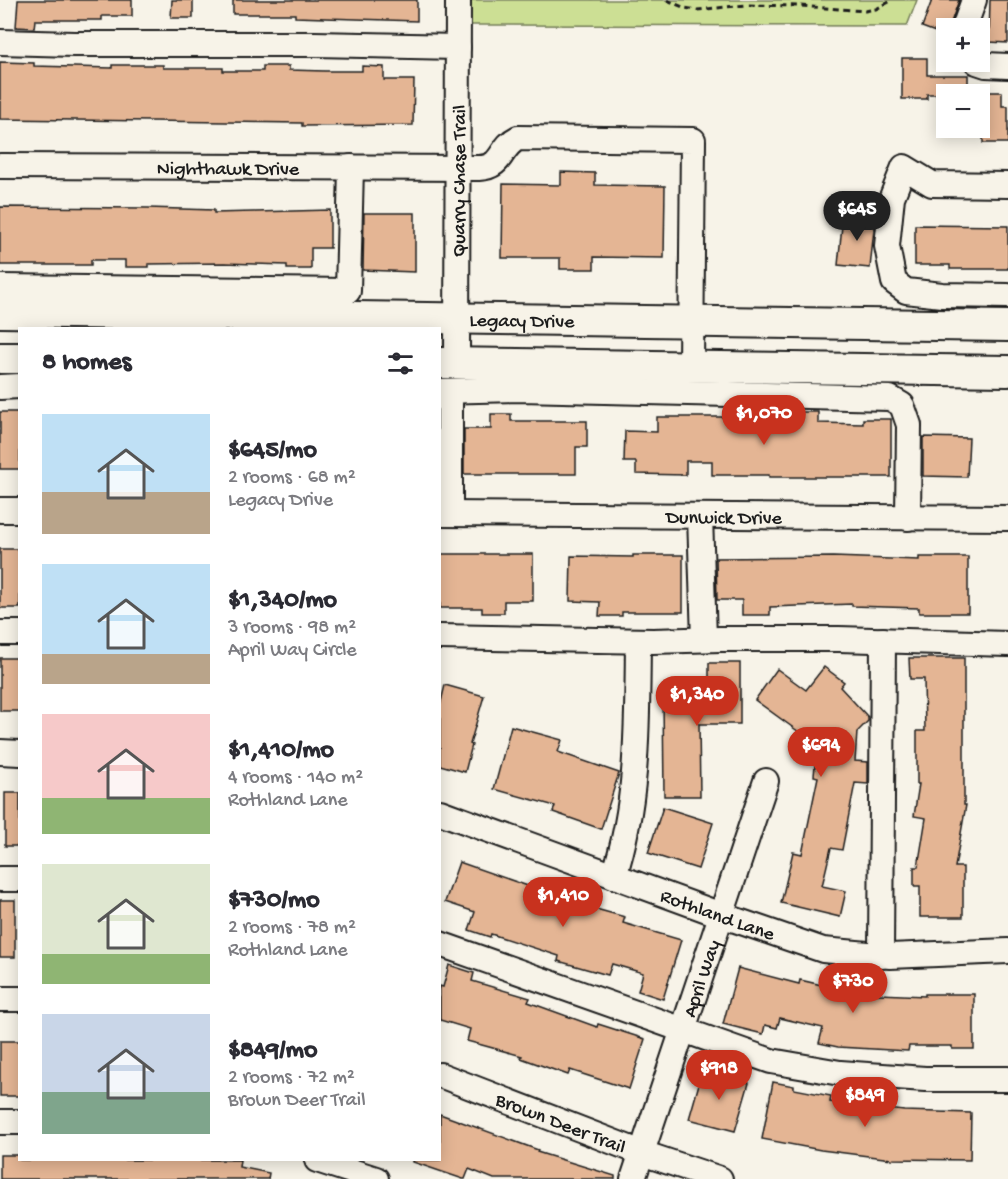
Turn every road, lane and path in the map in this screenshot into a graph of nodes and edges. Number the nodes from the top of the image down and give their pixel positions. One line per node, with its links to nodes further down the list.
1 (458, 0): 7 (street, Quarry Chase Trail)
2 (667, 0): 3 (path)
3 (893, 0)
4 (974, 0): 5 (street)
5 (968, 18)
6 (0, 42): 7 (street)
7 (458, 47): 12 (street, Quarry Chase Trail)
8 (990, 65): 9 (street)
9 (1008, 66)
10 (0, 166): 11 (street, Nighthawk Drive)
11 (351, 167): 12 (street, Nighthawk Drive); 14 (street)
12 (457, 168): 17 (street, Quarry Chase Trail); 18 (street, Nighthawk Drive)
13 (1008, 185): 15 (street)
14 (0, 287)
15 (1008, 296)
16 (0, 312): 17 (main road, Legacy Drive)
17 (457, 319): 18 (main road, Legacy Drive); 22 (street, Quarry Chase Trail)
18 (690, 322): 19 (main road, Legacy Drive); 23 (street)
19 (1008, 326)
20 (0, 358): 21 (main road)
21 (18, 358)
22 (448, 363): 23 (main road)
23 (691, 367): 24 (main road)
24 (1008, 371)
25 (18, 386): 26 (street)
26 (0, 387)
27 (445, 392): 30 (street); 32 (street)
28 (0, 510): 29 (street)
29 (18, 510)
30 (445, 514): 31 (street, Dunwick Drive)
31 (700, 516): 32 (street, Dunwick Drive); 37 (street)
32 (908, 518): 33 (street, Dunwick Drive)
33 (1008, 518)
34 (0, 633): 35 (street)
35 (18, 633)
36 (441, 637): 39 (street)
37 (704, 639): 38 (street); 39 (street)
38 (883, 640): 40 (street); 51 (street)
39 (638, 641): 45 (street)
40 (1008, 644)
41 (0, 752): 42 (street)
42 (18, 753)
43 (766, 781): 48 (street, April Way)
44 (441, 812): 45 (street, Rothland Lane)
45 (614, 876): 48 (street, Rothland Lane)
46 (0, 879): 47 (street)
47 (18, 879)
48 (721, 915): 51 (street, Rothland Lane); 54 (street, April Way)
49 (441, 944): 54 (street)
50 (1008, 951): 51 (street, Rothland Lane)
51 (880, 956)
52 (0, 999): 53 (street)
53 (18, 999)
54 (683, 1031): 56 (street); 59 (street, April Way)
55 (441, 1075): 59 (street, Brown Deer Trail)
56 (1008, 1078)
57 (0, 1122): 58 (street)
58 (18, 1122)
59 (642, 1153): 62 (street, April Way); 63 (street, Brown Deer Trail)
60 (320, 1161): 61 (street)
61 (376, 1179)
62 (633, 1179)
63 (720, 1179)

